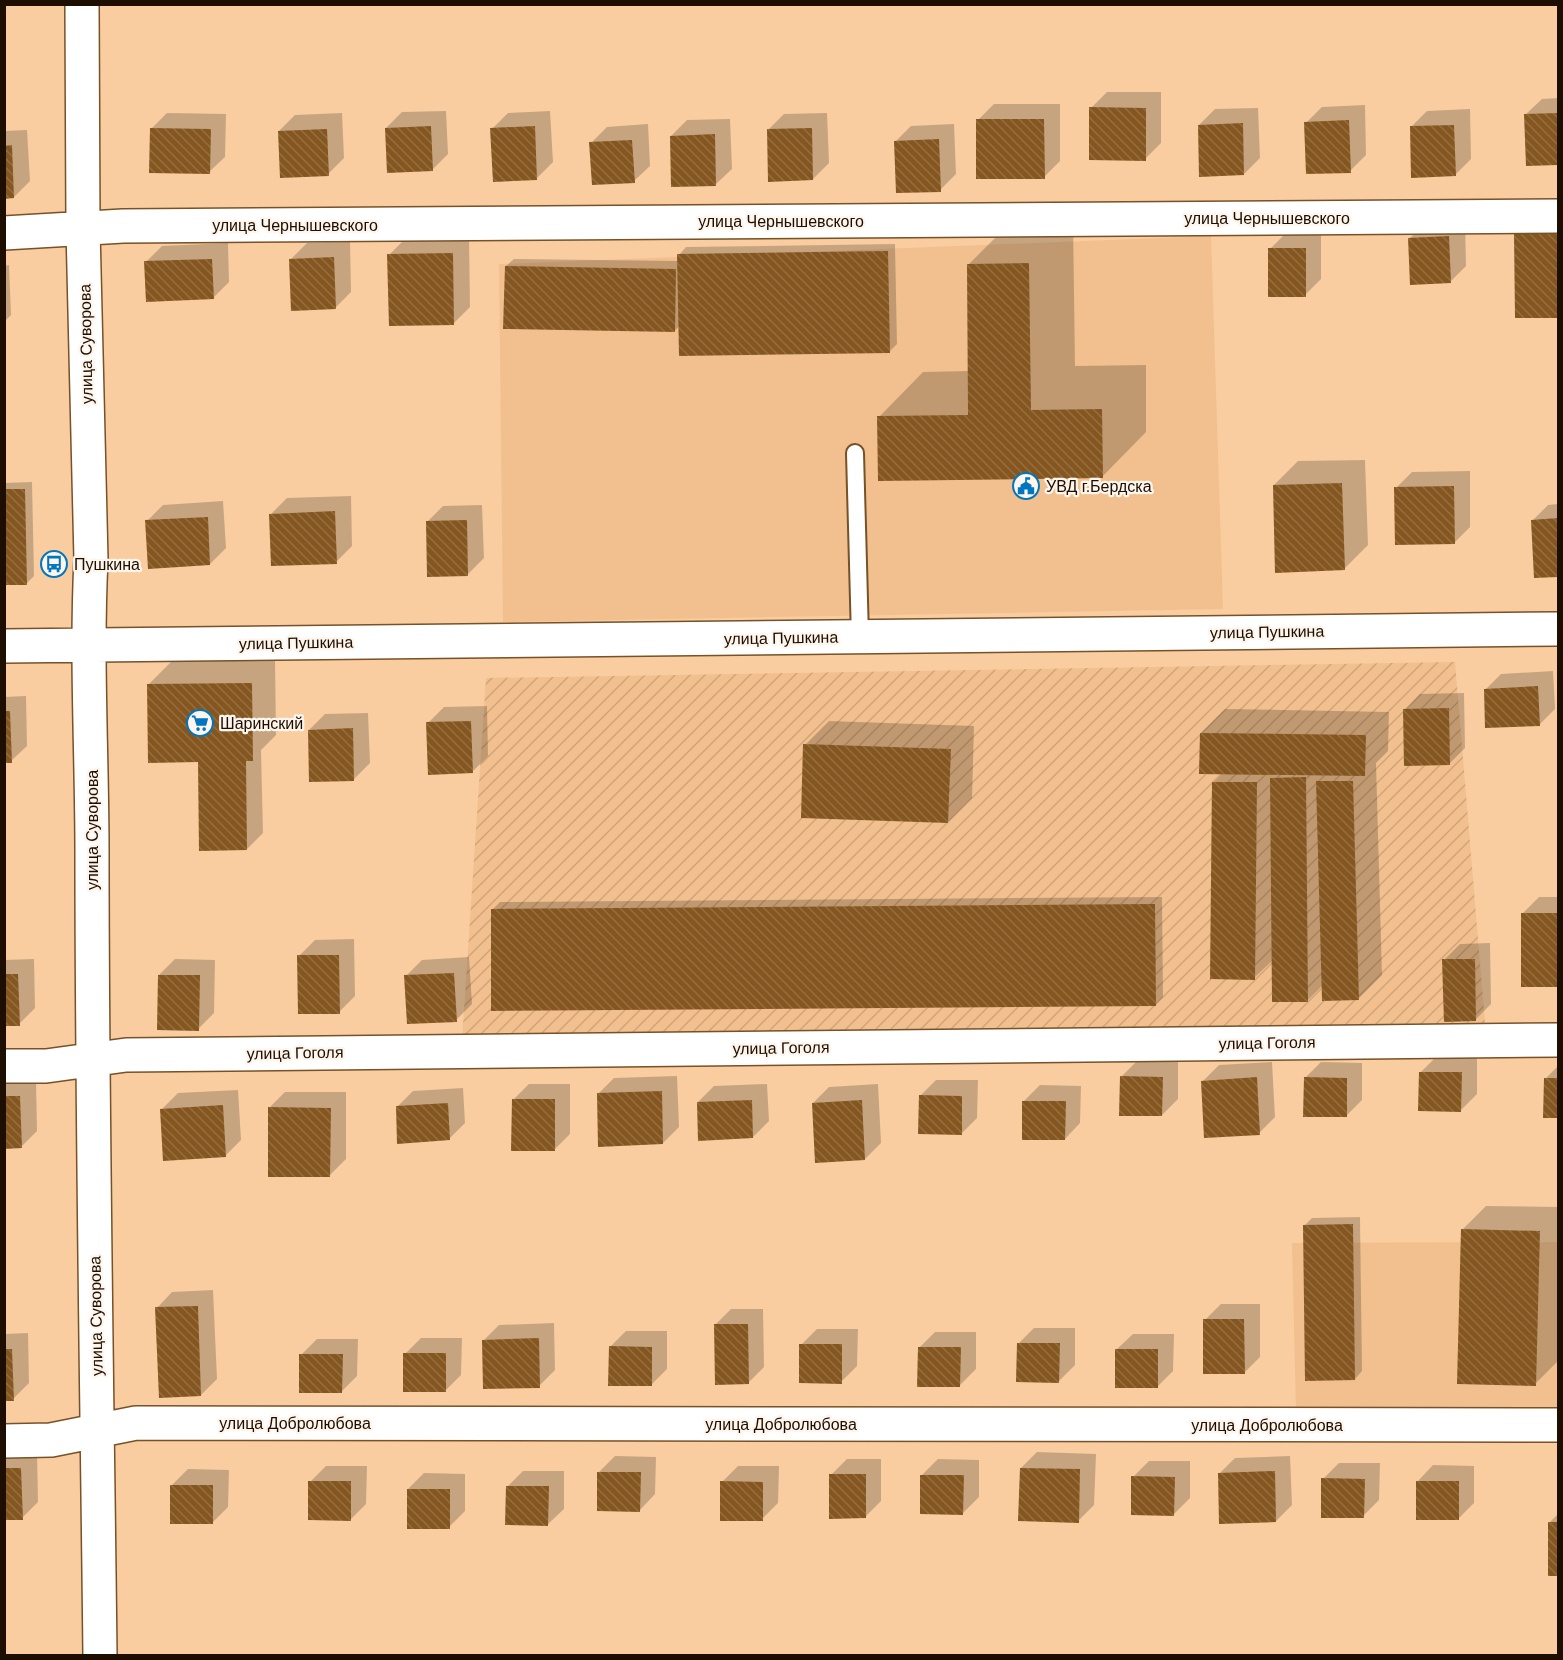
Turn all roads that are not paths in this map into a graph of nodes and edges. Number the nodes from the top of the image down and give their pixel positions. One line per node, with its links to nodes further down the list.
1 (82, 4): 3 (street, улица Суворова)
2 (1558, 216): 3 (street, улица Чернышевского)
3 (83, 229): 4 (street, улица Чернышевского); 8 (street, улица Суворова)
4 (4, 232)
5 (855, 453): 7 (lane)
6 (1558, 629): 7 (street, улица Пушкина)
7 (861, 637): 8 (street, улица Пушкина)
8 (88, 645): 9 (street, улица Пушкина); 11 (street, улица Суворова)
9 (4, 646)
10 (1558, 1040): 11 (street, улица Гоголя)
11 (92, 1060): 12 (street, улица Гоголя); 14 (street, улица Суворова)
12 (4, 1066)
13 (1558, 1425): 14 (street, улица Добролюбова)
14 (98, 1431): 15 (street, улица Добролюбова); 16 (street, улица Суворова)
15 (4, 1441)
16 (100, 1656)

